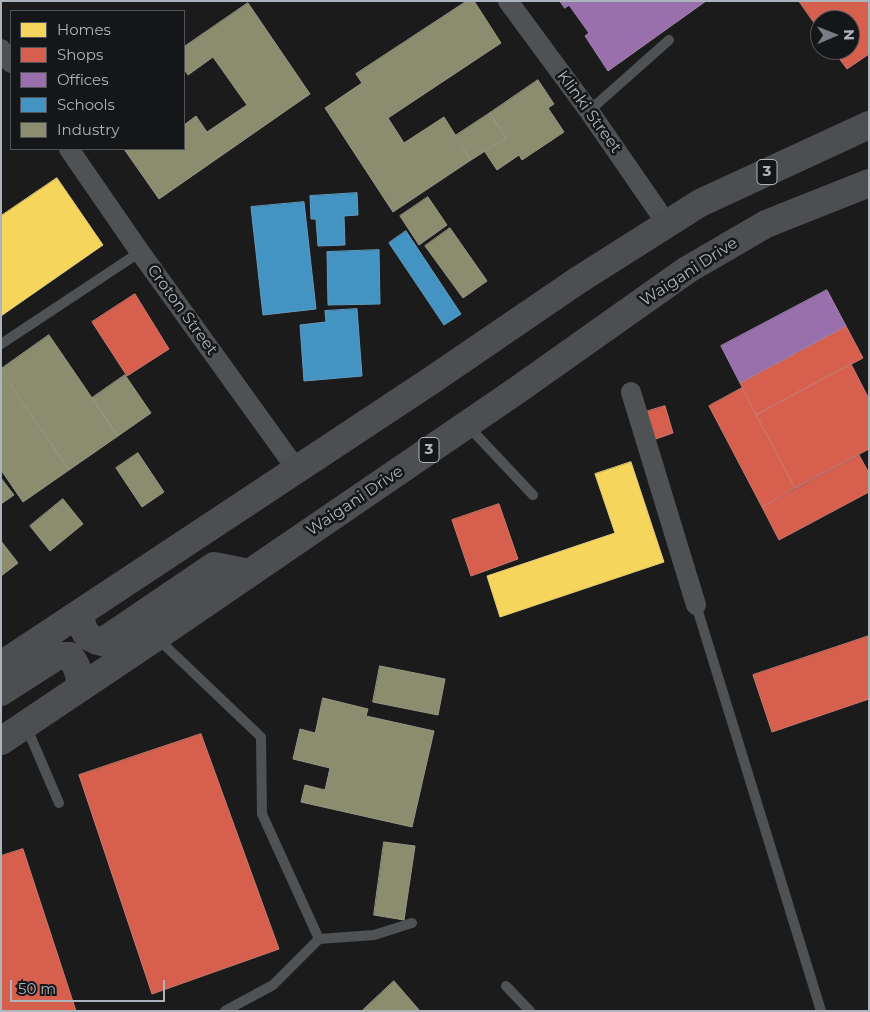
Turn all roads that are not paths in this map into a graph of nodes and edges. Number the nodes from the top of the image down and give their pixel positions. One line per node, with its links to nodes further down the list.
1 (508, 1): 5 (street, Klinki Street)
2 (669, 40): 5 (lane)
3 (1, 49): 4 (street)
4 (10, 62)
5 (589, 111): 9 (street, Klinki Street)
6 (869, 125): 9 (highway, 3)
7 (71, 150): 10 (street, Croton Street)
8 (869, 183): 13 (highway, Waigani Drive / 3)
9 (667, 224): 14 (highway, 3)
10 (140, 252): 11 (lane); 14 (street, Croton Street)
11 (1, 344)
12 (631, 392): 17 (street)
13 (466, 424): 15 (lane); 16 (highway, Waigani Drive / 3)
14 (297, 470): 18 (highway, 3)
15 (533, 495)
16 (250, 573): 18 (highway); 19 (highway, Waigani Drive / 3)
17 (696, 605): 31 (lane)
18 (80, 613): 20 (highway, 3)
19 (156, 637): 21 (highway, Waigani Drive / 3); 27 (lane)
20 (4, 658)
21 (80, 688): 22 (highway); 23 (highway, Waigani Drive / 3)
22 (1, 692)
23 (26, 725): 24 (highway, Waigani Drive / 3); 25 (lane)
24 (1, 741)
25 (59, 803)
26 (412, 923): 27 (lane)
27 (319, 939): 29 (lane)
28 (506, 986): 30 (lane)
29 (225, 1011)
30 (530, 1011)
31 (820, 1011)

